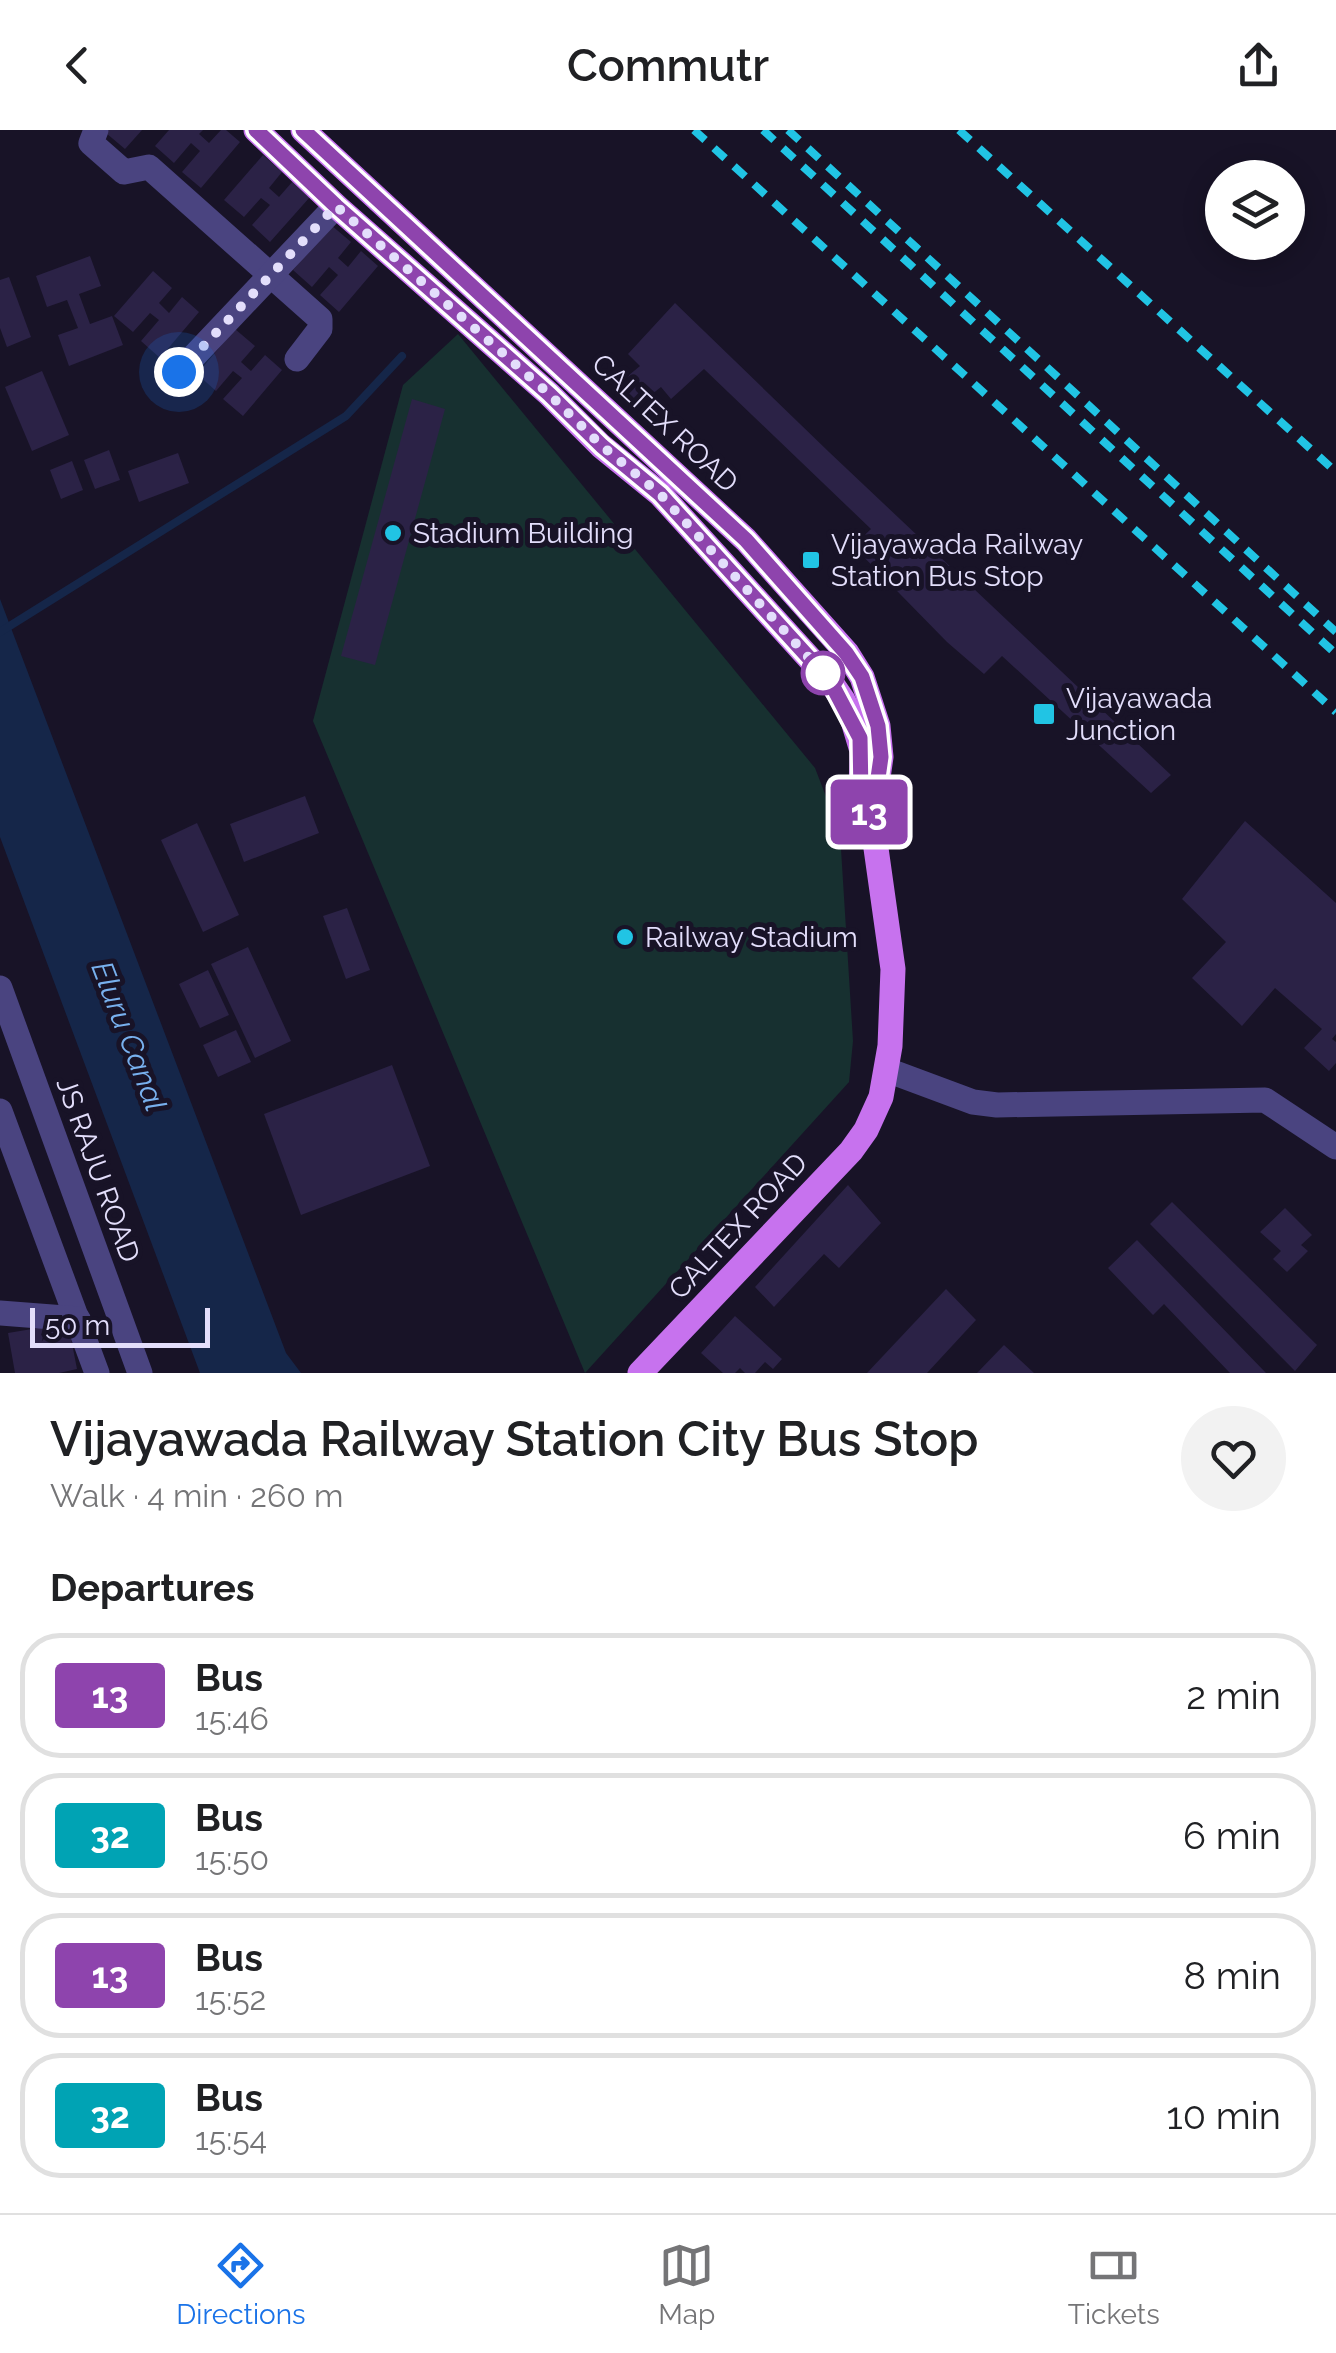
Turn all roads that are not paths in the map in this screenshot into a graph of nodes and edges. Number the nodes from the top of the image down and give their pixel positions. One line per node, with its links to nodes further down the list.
1 (96, 130): 5 (street)
2 (256, 130): 4 (main road, CALTEX ROAD)
3 (303, 130): 8 (main road, CALTEX ROAD)
4 (336, 206): 5 (street); 8 (main road, CALTEX ROAD)
5 (272, 274): 6 (street); 7 (street)
6 (297, 359)
7 (179, 372)
8 (872, 820): 10 (main road, CALTEX ROAD)
9 (0, 988): 16 (street, JS RAJU ROAD)
10 (887, 1070): 12 (street); 17 (main road, CALTEX ROAD)
11 (2, 1119): 14 (street)
12 (1336, 1146)
13 (0, 1313): 14 (street)
14 (78, 1318): 15 (street)
15 (96, 1373)
16 (140, 1373)
17 (640, 1373)

